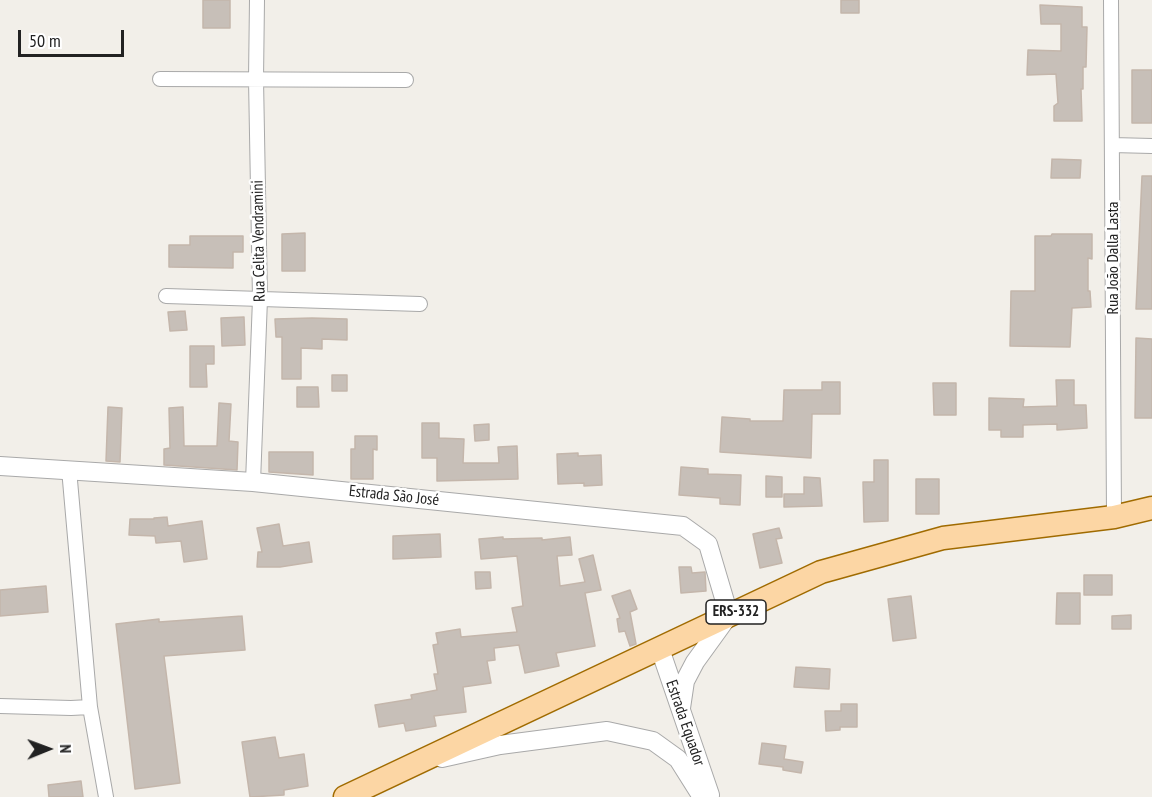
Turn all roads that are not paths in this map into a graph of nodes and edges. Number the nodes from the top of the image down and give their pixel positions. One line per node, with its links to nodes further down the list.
1 (257, 0): 4 (street, Rua Celita Vendramini)
2 (1111, 0): 6 (street, Rua João Dalla Lasta)
3 (160, 79): 4 (street)
4 (256, 79): 5 (street); 9 (street, Rua Celita Vendramini)
5 (406, 80)
6 (1112, 145): 7 (street); 15 (street, Rua João Dalla Lasta)
7 (1152, 146)
8 (166, 296): 9 (street)
9 (261, 299): 10 (street); 13 (street, Rua Celita Vendramini)
10 (420, 304)
11 (0, 466): 12 (street, Estrada São José)
12 (69, 469): 13 (street, Estrada São José); 19 (street)
13 (253, 482): 16 (street, Estrada São José)
14 (1152, 508): 15 (main road, ERS-332)
15 (1114, 516): 16 (main road, ERS-332)
16 (729, 615): 17 (main road, ERS-332); 20 (street)
17 (660, 649): 20 (street, Estrada Equador); 21 (main road, ERS-332)
18 (0, 706): 19 (street)
19 (90, 707): 22 (street)
20 (681, 708): 25 (street, Estrada Equador)
21 (417, 763): 23 (main road, ERS-332); 24 (street)
22 (106, 797)
23 (345, 797)
24 (702, 797)
25 (710, 797)

